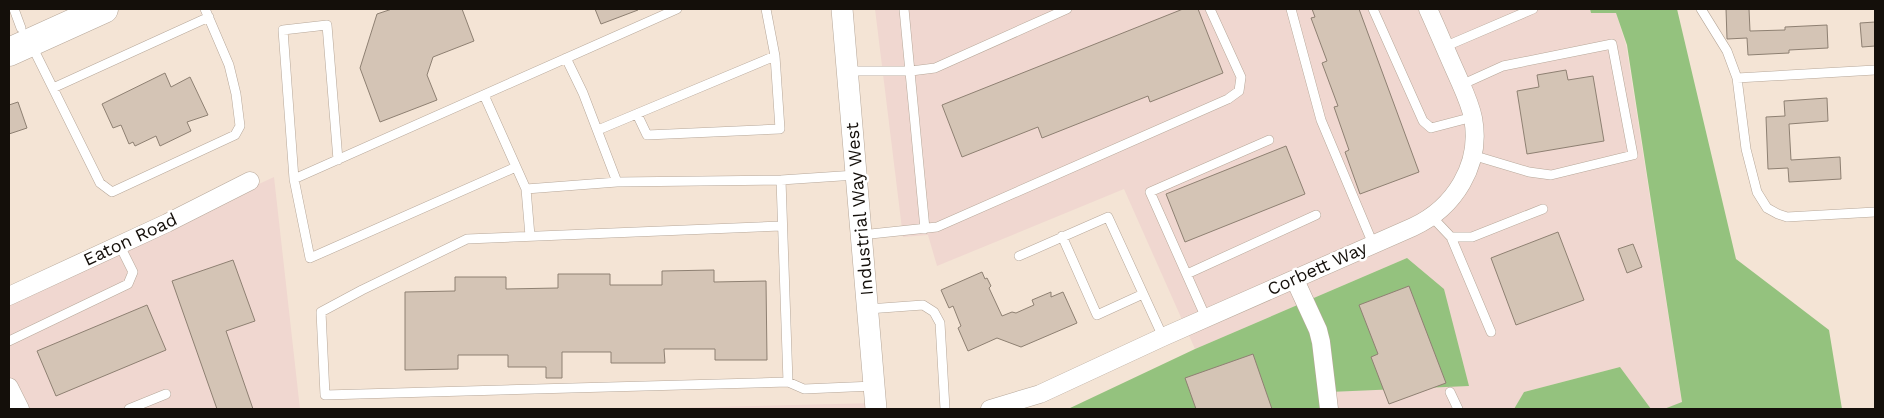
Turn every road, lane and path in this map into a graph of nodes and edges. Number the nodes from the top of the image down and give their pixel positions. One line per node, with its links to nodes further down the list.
1 (63, 9): 15 (main road)
2 (104, 9): 15 (main road)
3 (677, 9): 18 (lane)
4 (766, 9): 17 (lane)
5 (842, 9): 19 (street, Industrial Way West)
6 (904, 9): 20 (lane)
7 (1067, 9): 20 (lane)
8 (1210, 9): 44 (lane)
9 (1291, 9): 50 (lane)
10 (1373, 9): 27 (lane)
11 (1428, 9): 16 (street, Corbett Way)
12 (1533, 9): 16 (lane)
13 (1701, 9): 22 (lane)
14 (207, 13): 24 (lane); 24 (lane)
15 (17, 33): 24 (lane)
16 (1444, 47): 23 (street, Corbett Way)
17 (775, 56): 26 (lane); 26 (lane)
18 (566, 58): 25 (lane); 28 (lane)
19 (847, 70): 20 (lane); 33 (street, Industrial Way West)
20 (911, 70): 44 (lane)
21 (1875, 70): 22 (lane)
22 (1737, 78): 40 (lane)
23 (1461, 85): 27 (street, Corbett Way); 30 (lane)
24 (53, 88)
25 (484, 95): 31 (lane); 32 (lane)
26 (637, 114): 28 (lane)
27 (1473, 117): 30 (street, Corbett Way)
28 (598, 130): 37 (lane)
29 (1269, 140): 52 (lane)
30 (1472, 155): 42 (street, Corbett Way)
31 (338, 160): 34 (lane); 34 (lane)
32 (516, 167): 34 (lane); 38 (lane)
33 (856, 175): 35 (lane); 45 (street, Industrial Way West)
34 (294, 179)
35 (781, 180): 37 (lane); 43 (lane)
36 (250, 181): 49 (street, Eaton Road)
37 (617, 182): 38 (lane)
38 (526, 189): 46 (lane)
39 (1543, 209): 48 (lane)
40 (1875, 212)
41 (1316, 215): 52 (lane)
42 (1432, 217): 48 (lane); 50 (street, Corbett Way)
43 (781, 226): 46 (lane); 61 (lane)
44 (925, 229): 45 (lane)
45 (861, 235): 56 (street, Industrial Way West)
46 (530, 236): 61 (lane)
47 (1062, 236): 51 (lane); 54 (lane); 54 (lane)
48 (1451, 237): 58 (lane)
49 (119, 244): 55 (street, Eaton Road); 60 (lane)
50 (1374, 244): 53 (street, Corbett Way)
51 (1019, 256)
52 (1186, 274): 57 (lane)
53 (1295, 280): 57 (street, Corbett Way); 71 (street)
54 (1144, 294): 59 (lane)
55 (9, 296)
56 (867, 309): 62 (street, Industrial Way West); 69 (lane)
57 (1206, 318): 59 (street, Corbett Way)
58 (1491, 332)
59 (1162, 337): 70 (street, Corbett Way)
60 (9, 341)
61 (788, 382): 62 (lane)
62 (874, 386): 68 (street, Industrial Way West)
63 (9, 387): 66 (street)
64 (1450, 392): 72 (lane)
65 (166, 394): 67 (lane)
66 (15, 407)
67 (129, 409)
68 (876, 409)
69 (944, 409)
70 (990, 409)
71 (1329, 409)
72 (1458, 409)

